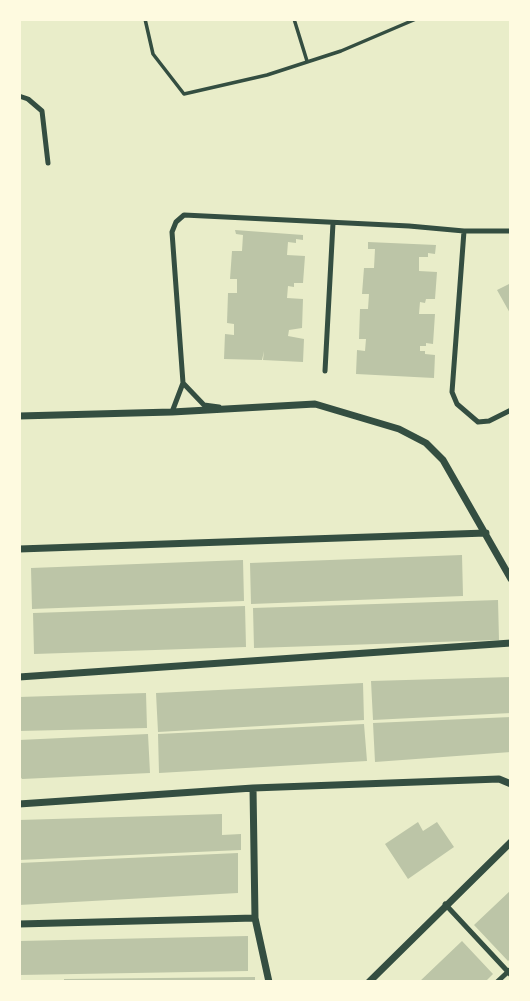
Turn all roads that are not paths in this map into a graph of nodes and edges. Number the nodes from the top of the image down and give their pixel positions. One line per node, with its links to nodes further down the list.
1 (19, 96): 2 (lane)
2 (48, 163)
3 (334, 223): 4 (lane); 6 (lane); 7 (lane)
4 (464, 231): 5 (lane); 9 (lane)
5 (511, 231)
6 (325, 371)
7 (183, 383): 8 (lane); 10 (lane)
8 (229, 408): 10 (street); 12 (street)
9 (511, 410)
10 (172, 412): 11 (street)
11 (19, 416)
12 (486, 533): 13 (street); 14 (street)
13 (19, 550)
14 (510, 577)
15 (511, 643): 16 (street)
16 (19, 677)
17 (511, 784): 18 (street)
18 (253, 788): 19 (street); 22 (street)
19 (19, 804)
20 (511, 842): 21 (street)
21 (445, 905): 24 (lane); 26 (street)
22 (255, 918): 23 (street); 25 (street)
23 (19, 924)
24 (510, 972): 27 (lane)
25 (269, 982)
26 (369, 982)
27 (497, 982)

